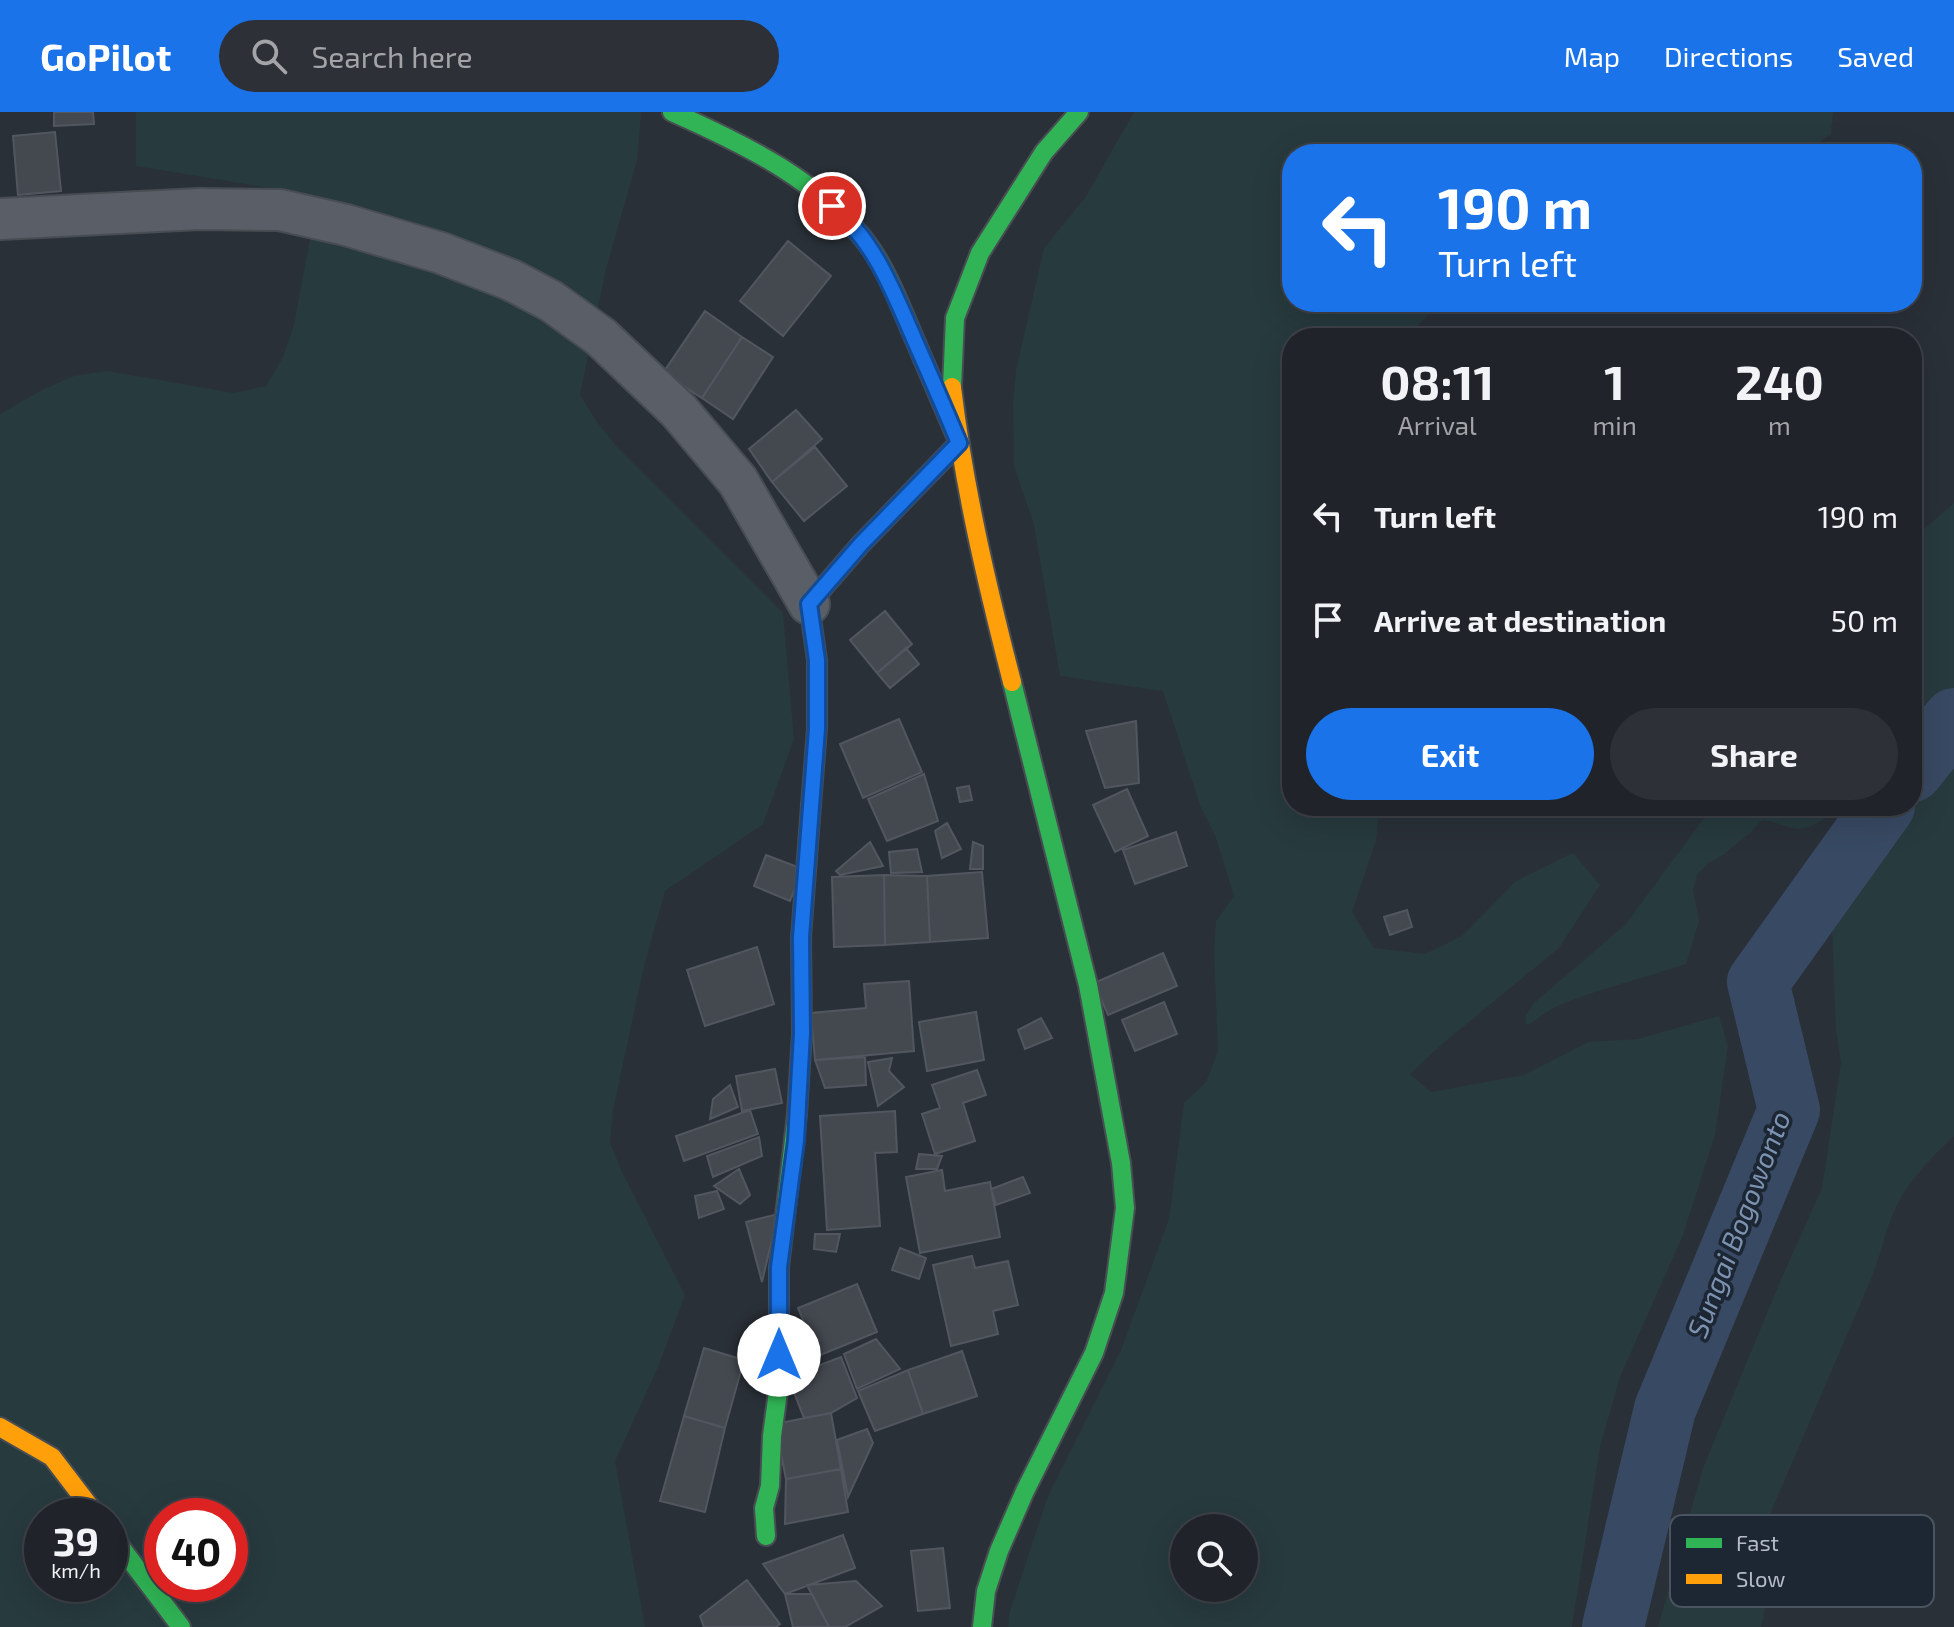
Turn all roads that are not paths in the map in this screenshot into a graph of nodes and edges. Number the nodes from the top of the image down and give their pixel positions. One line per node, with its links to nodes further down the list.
1 (672, 112): 4 (street)
2 (1079, 112): 4 (street)
3 (0, 219): 5 (street)
4 (959, 443): 5 (street); 11 (street)
5 (809, 604): 8 (street)
6 (0, 1427): 7 (street)
7 (83, 1498)
8 (766, 1536)
9 (128, 1557): 10 (street)
10 (181, 1627)
11 (982, 1627)

